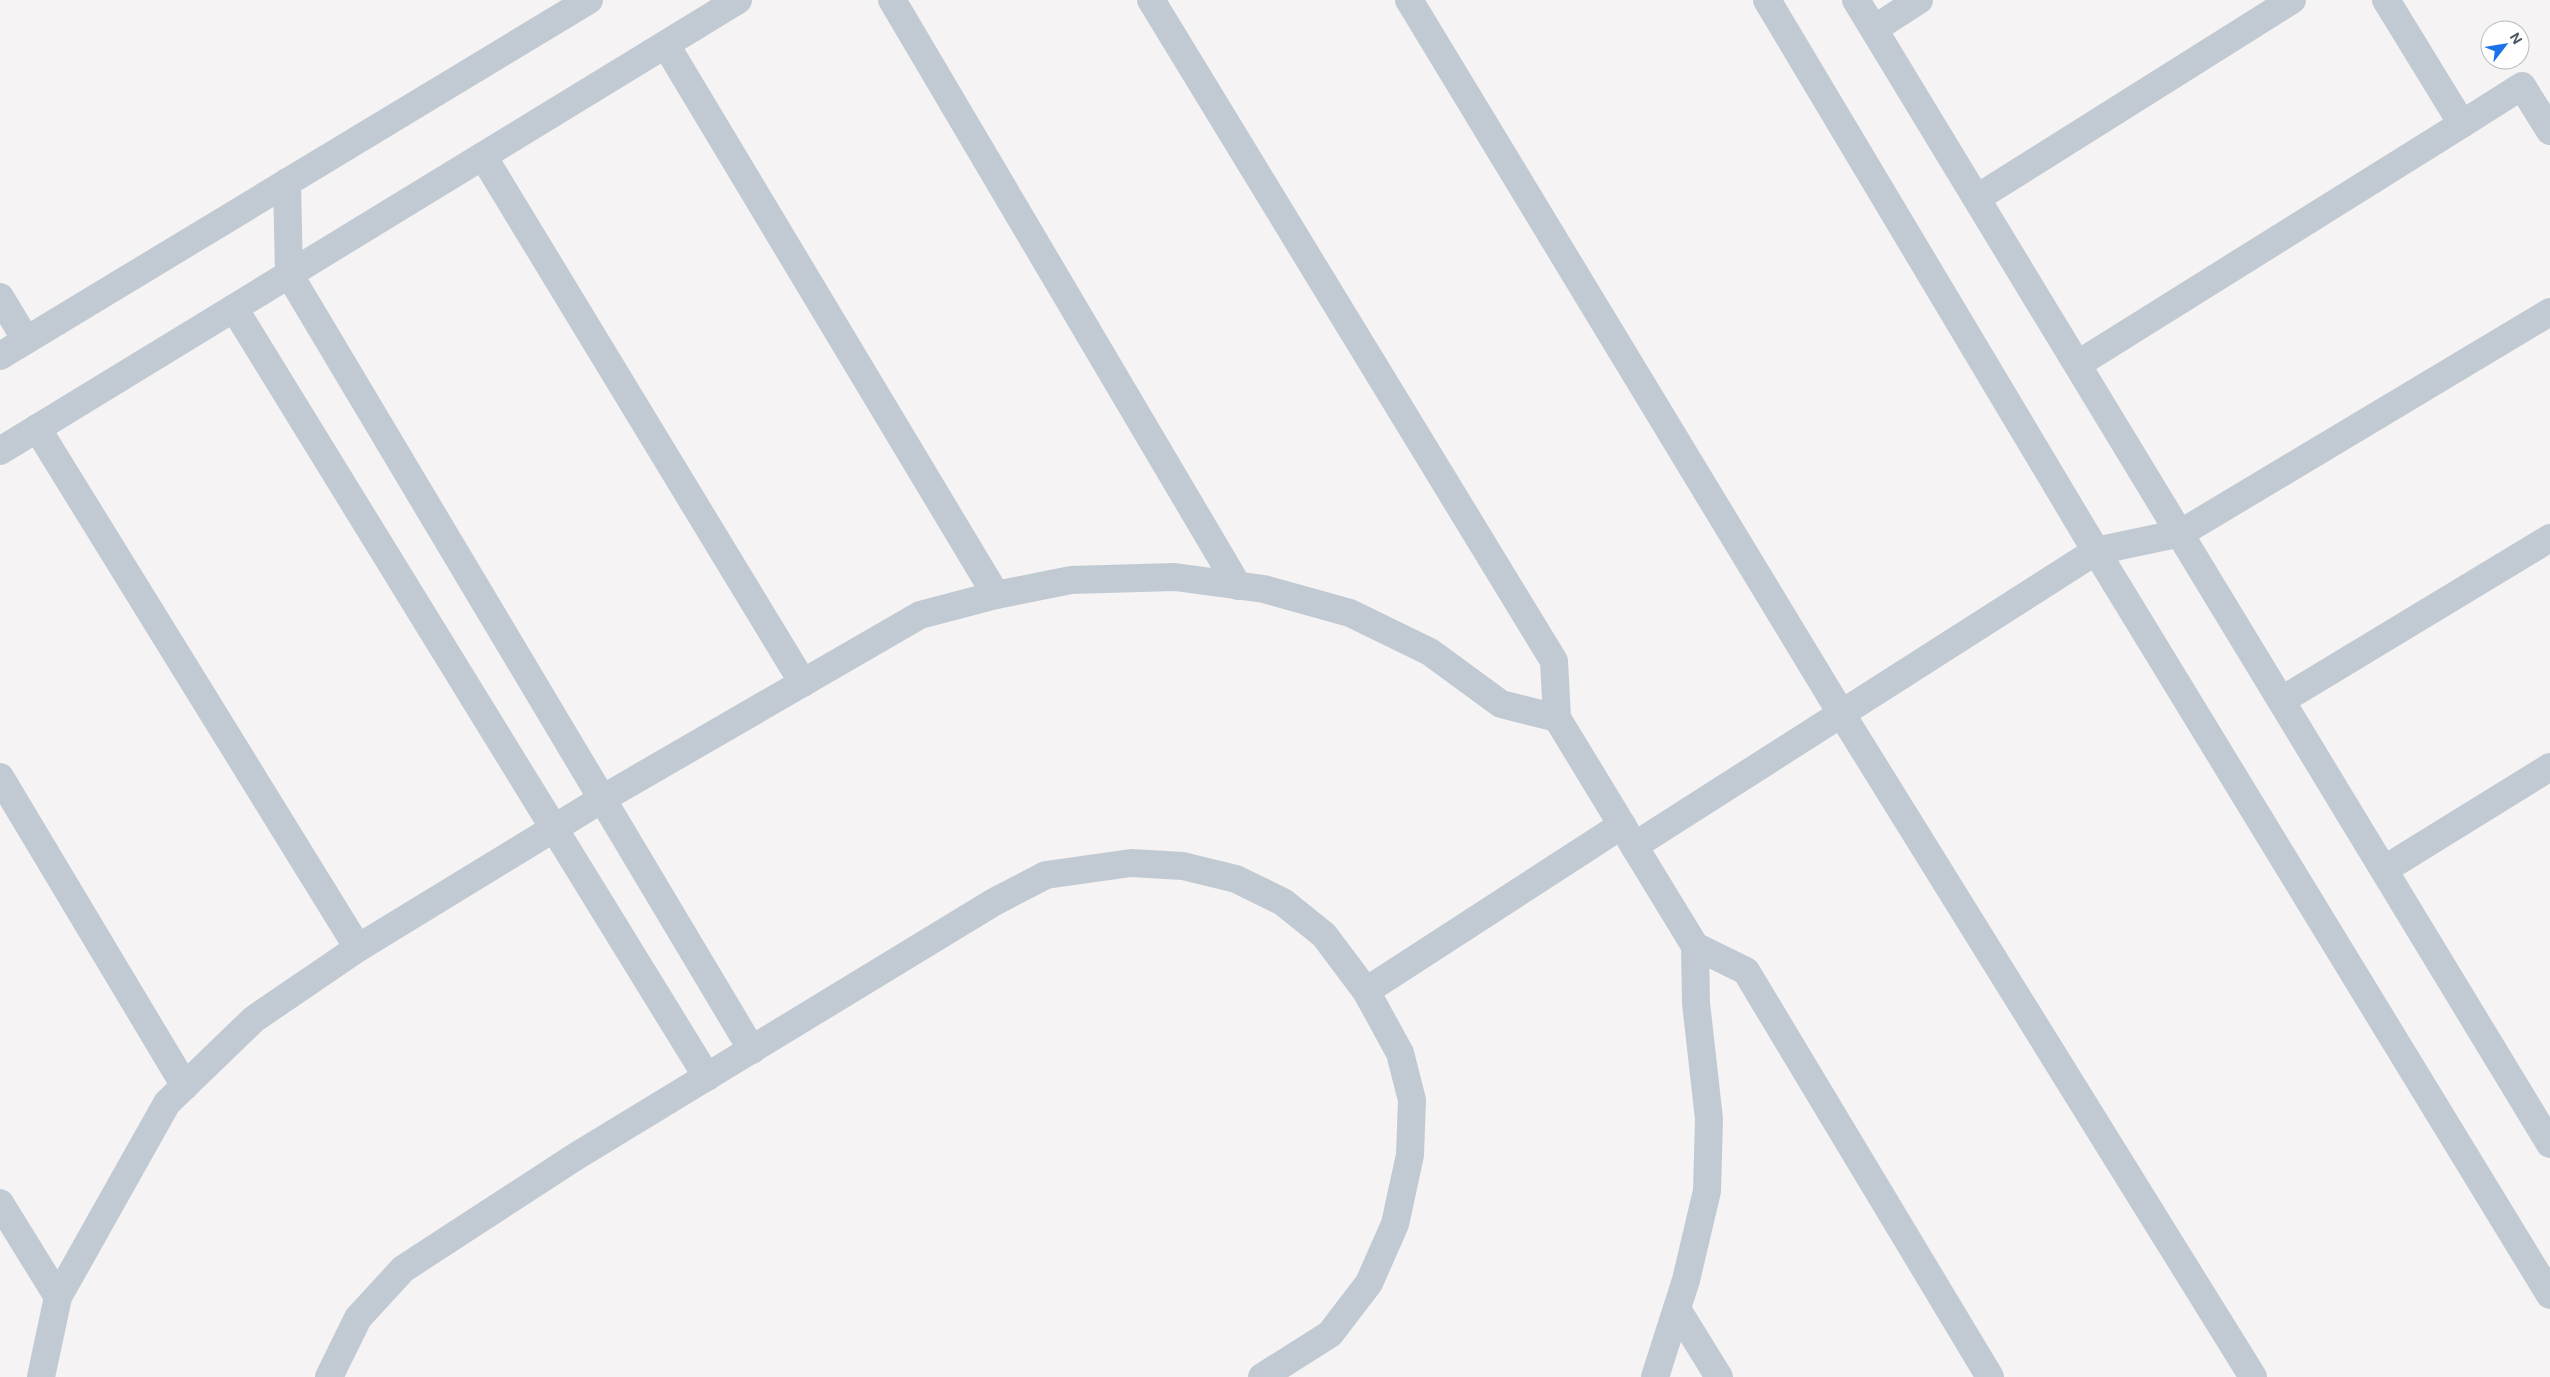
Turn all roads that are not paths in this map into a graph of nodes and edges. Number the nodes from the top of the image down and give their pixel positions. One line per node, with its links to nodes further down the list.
1 (588, 0): 16 (street)
2 (738, 0): 12 (street)
3 (892, 0): 30 (street)
4 (1151, 0): 35 (street)
5 (1409, 0): 34 (street)
6 (1767, 0): 29 (street)
7 (1856, 0): 11 (street)
8 (1919, 0): 11 (street)
9 (2292, 0): 17 (street)
10 (2386, 0): 13 (street)
11 (1874, 29): 17 (street)
12 (666, 44): 15 (street); 31 (street)
13 (2462, 124): 14 (street); 24 (street)
14 (2550, 131)
15 (483, 156): 18 (street); 32 (street)
16 (287, 182): 18 (street); 22 (street)
17 (1977, 198): 24 (street)
18 (289, 274): 20 (street); 38 (street)
19 (0, 297): 22 (street)
20 (234, 308): 25 (street); 39 (street)
21 (2550, 312): 27 (street)
22 (26, 340): 23 (street)
23 (0, 356)
24 (2078, 364): 27 (street)
25 (37, 428): 26 (street); 43 (street)
26 (0, 451)
27 (2181, 533): 29 (street); 33 (street)
28 (2550, 538): 33 (street)
29 (2096, 550): 34 (street); 50 (street)
30 (1238, 586): 31 (street); 35 (street)
31 (996, 595): 32 (street)
32 (803, 683): 38 (street)
33 (2282, 700): 41 (street)
34 (1841, 713): 40 (street); 59 (street)
35 (1558, 718): 40 (street)
36 (2550, 767): 41 (street)
37 (0, 778): 47 (street)
38 (602, 799): 39 (street); 45 (street)
39 (555, 828): 43 (street); 46 (street)
40 (1628, 835): 42 (street); 44 (street)
41 (2385, 869): 48 (street)
42 (1695, 946): 52 (street); 58 (street)
43 (358, 948): 47 (street)
44 (1366, 991): 45 (street); 55 (street)
45 (752, 1050): 46 (street)
46 (707, 1077): 54 (street)
47 (185, 1086): 51 (street)
48 (2550, 1144)
49 (0, 1203): 51 (street)
50 (2550, 1295)
51 (58, 1297): 53 (street)
52 (1677, 1309): 56 (street); 57 (street)
53 (41, 1377)
54 (329, 1377)
55 (1262, 1377)
56 (1655, 1377)
57 (1719, 1377)
58 (1990, 1377)
59 (2253, 1377)

